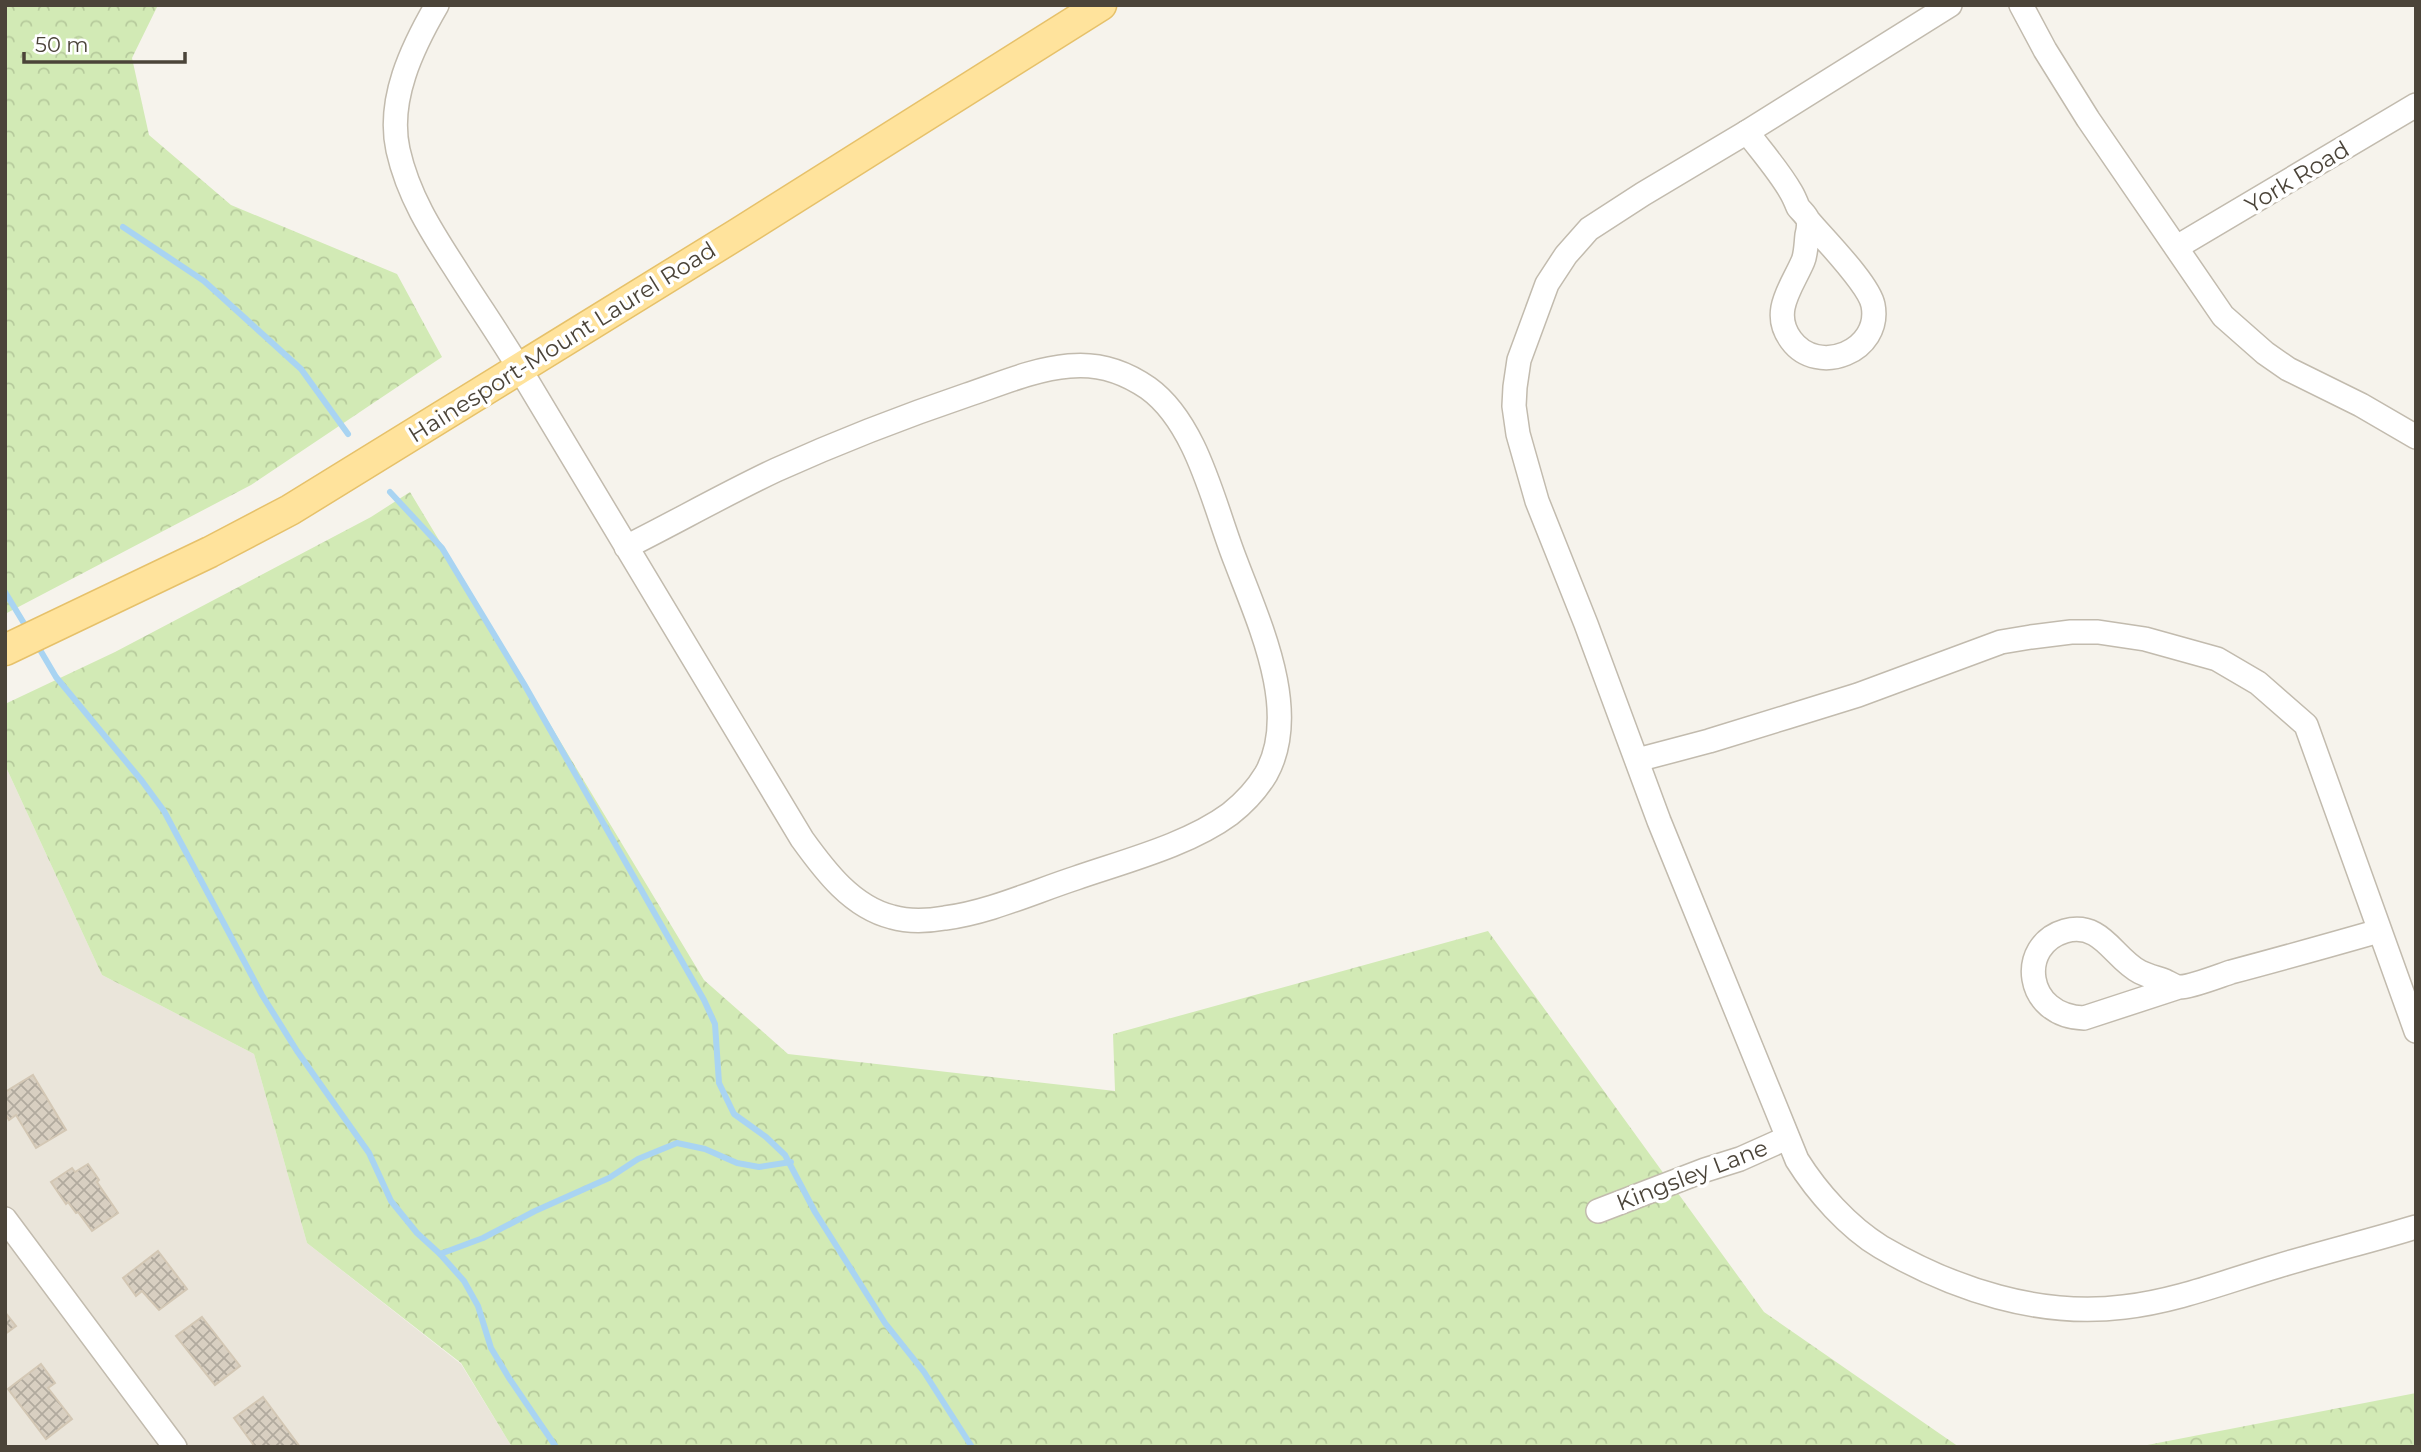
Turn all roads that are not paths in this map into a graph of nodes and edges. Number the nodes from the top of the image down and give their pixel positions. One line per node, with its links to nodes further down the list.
1 (437, 5): 9 (street)
2 (1101, 5): 9 (main road, Hainesport-Mount Laurel Road)
3 (1950, 5): 6 (street)
4 (2021, 5): 8 (street)
5 (2416, 105): 8 (street, York Road)
6 (1747, 132): 7 (street); 13 (street)
7 (1809, 220): 7 (street)
8 (2177, 247): 10 (street)
9 (519, 368): 11 (street); 12 (main road, Hainesport-Mount Laurel Road)
10 (2416, 437)
11 (626, 547): 11 (street)
12 (10, 647)
13 (1637, 760): 14 (street); 17 (street)
14 (2379, 931): 15 (street); 16 (street)
15 (2179, 987): 15 (street)
16 (2416, 1031)
17 (1787, 1138): 18 (street, Kingsley Lane); 20 (street)
18 (1598, 1211)
19 (5, 1219): 21 (street)
20 (2416, 1227)
21 (174, 1447)

